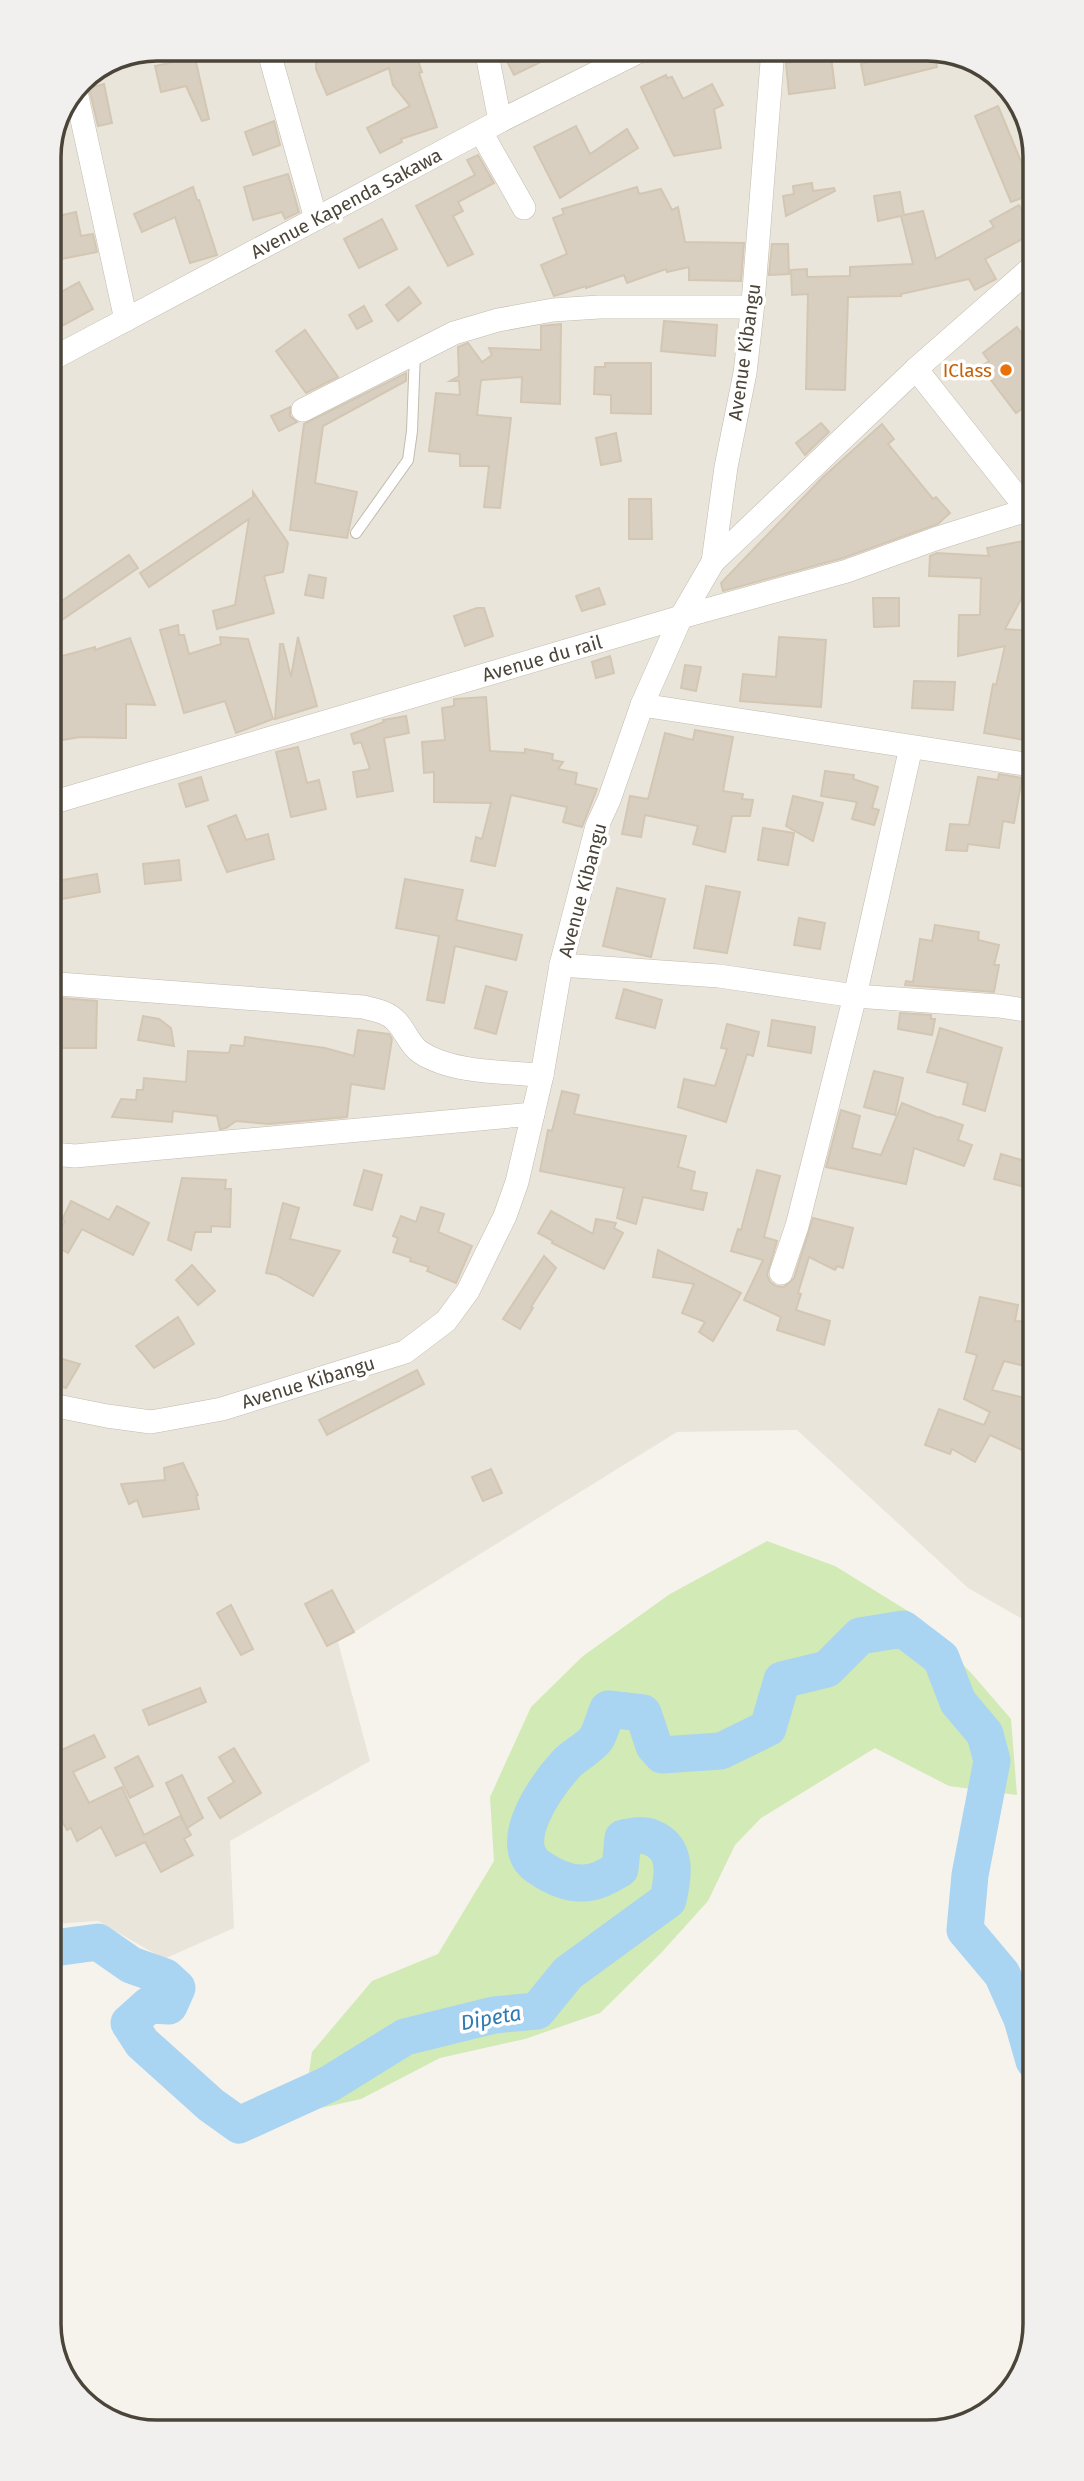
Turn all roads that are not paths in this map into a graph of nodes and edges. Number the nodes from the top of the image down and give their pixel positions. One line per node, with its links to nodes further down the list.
1 (271, 61): 8 (street)
2 (487, 61): 6 (street)
3 (620, 61): 6 (street, Avenue Kapenda Sakawa)
4 (773, 61): 10 (street, Avenue Kibangu)
5 (78, 102): 11 (street)
6 (490, 126): 7 (street); 8 (street, Avenue Kapenda Sakawa)
7 (524, 208)
8 (316, 219): 11 (street, Avenue Kapenda Sakawa)
9 (1023, 275): 14 (street)
10 (752, 307): 12 (street); 19 (street, Avenue Kibangu)
11 (126, 320): 13 (street, Avenue Kapenda Sakawa)
12 (415, 352): 15 (street); 18 (lane)
13 (61, 354)
14 (916, 369): 16 (street); 19 (street)
15 (303, 410)
16 (1023, 502)
17 (1023, 513): 20 (street, Avenue du rail)
18 (356, 533)
19 (713, 562): 20 (street, Avenue Kibangu)
20 (681, 617): 21 (street, Avenue Kibangu); 24 (street, Avenue du rail)
21 (642, 705): 22 (street); 25 (street, Avenue Kibangu)
22 (911, 747): 23 (street); 27 (street)
23 (1023, 764)
24 (61, 800)
25 (561, 965): 27 (street); 29 (street, Avenue Kibangu)
26 (61, 984): 29 (street)
27 (855, 996): 28 (street); 32 (street)
28 (1023, 1010)
29 (542, 1075): 30 (street, Avenue Kibangu)
30 (533, 1115): 31 (street); 33 (street, Avenue Kibangu)
31 (61, 1155)
32 (781, 1273)
33 (61, 1407)

